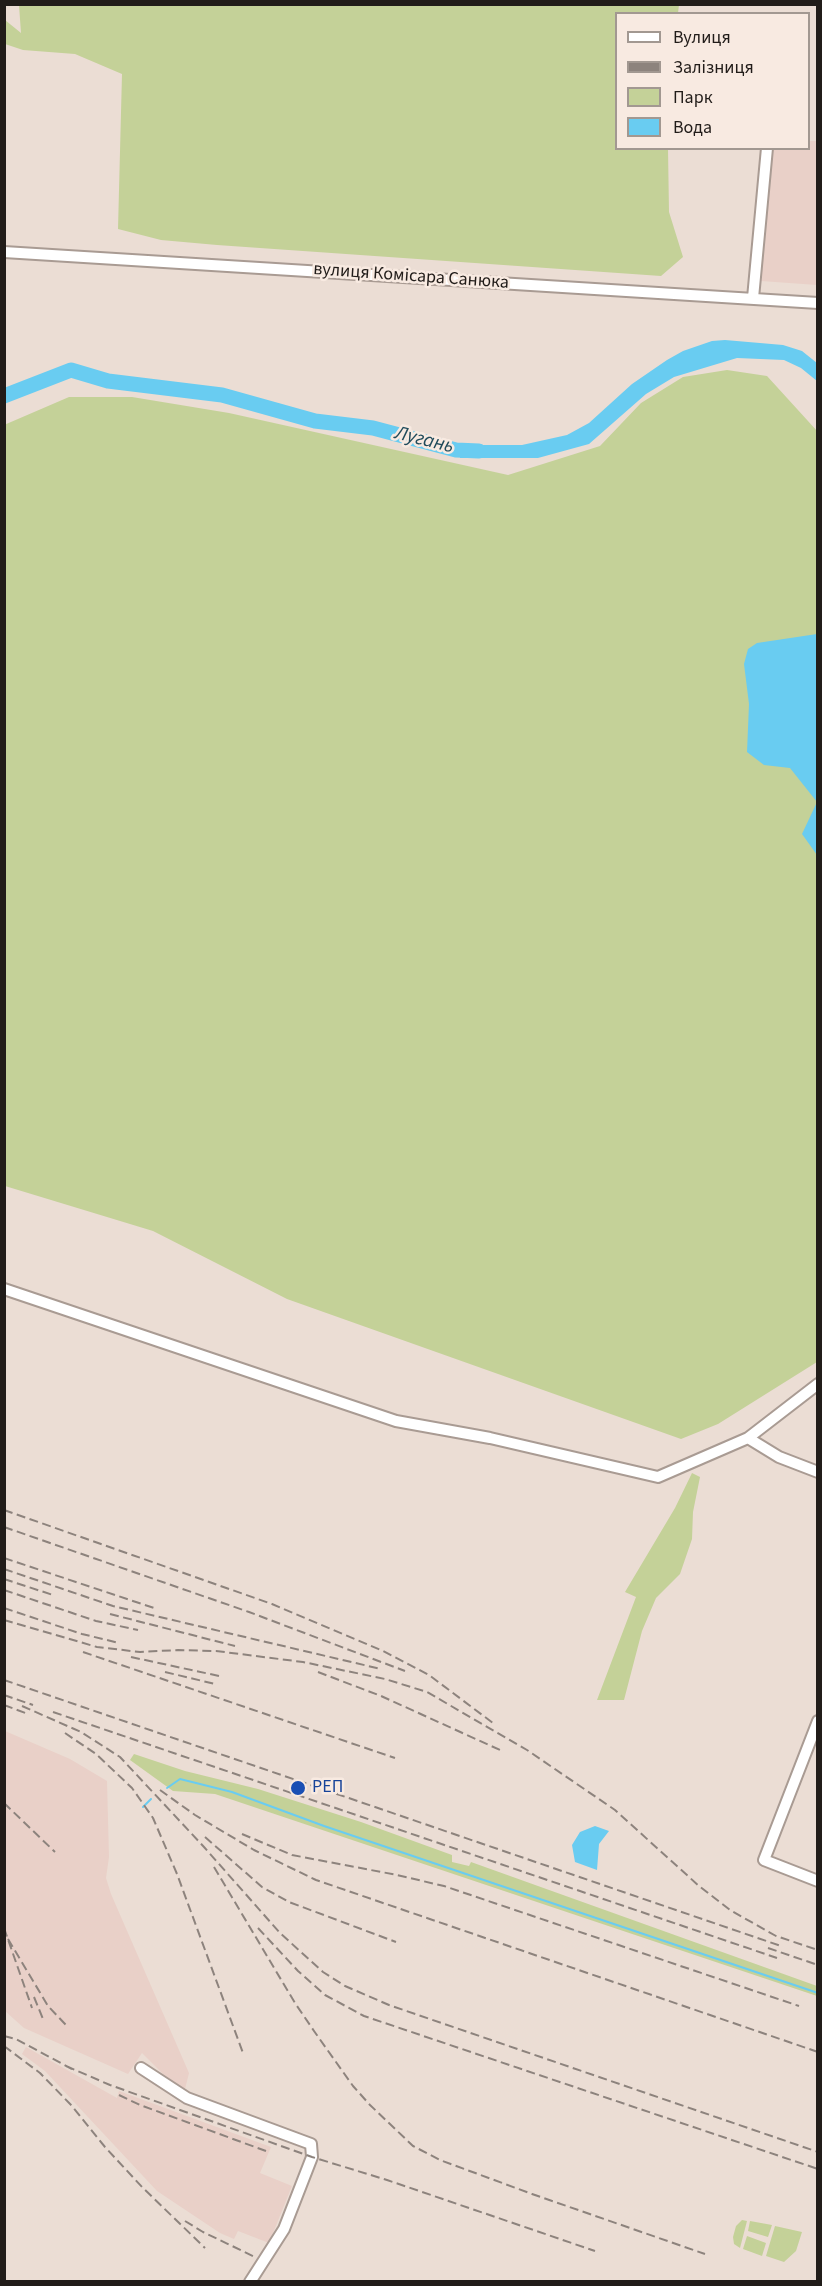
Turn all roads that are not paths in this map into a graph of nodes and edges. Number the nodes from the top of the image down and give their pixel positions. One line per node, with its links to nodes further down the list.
1 (767, 150): 3 (street)
2 (4, 252): 3 (street, вулиця Комісара Санюка)
3 (753, 298): 4 (street, вулиця Комісара Санюка)
4 (818, 303)
5 (4, 1289): 7 (street)
6 (818, 1384): 7 (street)
7 (748, 1438): 8 (street)
8 (818, 1472)
9 (818, 1721): 10 (street)
10 (818, 1881)
11 (141, 2068): 12 (street)
12 (250, 2282)

